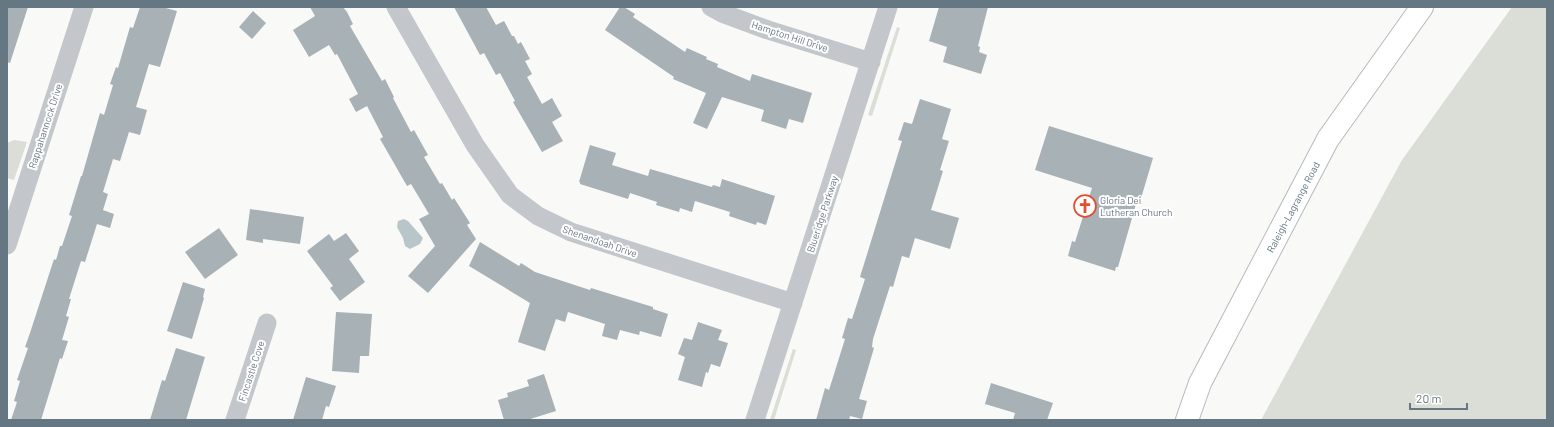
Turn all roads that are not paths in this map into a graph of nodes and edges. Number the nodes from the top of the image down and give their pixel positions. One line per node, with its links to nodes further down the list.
1 (84, 7): 7 (street, Rappahannock Drive)
2 (396, 7): 8 (street, Shenandoah Drive)
3 (711, 7): 6 (street, Hampton Hill Drive)
4 (888, 7): 6 (street, Blueridge Parkway)
5 (1422, 7): 12 (main road, Raleigh-Lagrange Road)
6 (871, 62): 8 (street, Blueridge Parkway)
7 (7, 245)
8 (793, 303): 11 (street, Blueridge Parkway)
9 (267, 322): 10 (street, Fincastle Cove)
10 (235, 420)
11 (755, 420)
12 (1186, 420)

